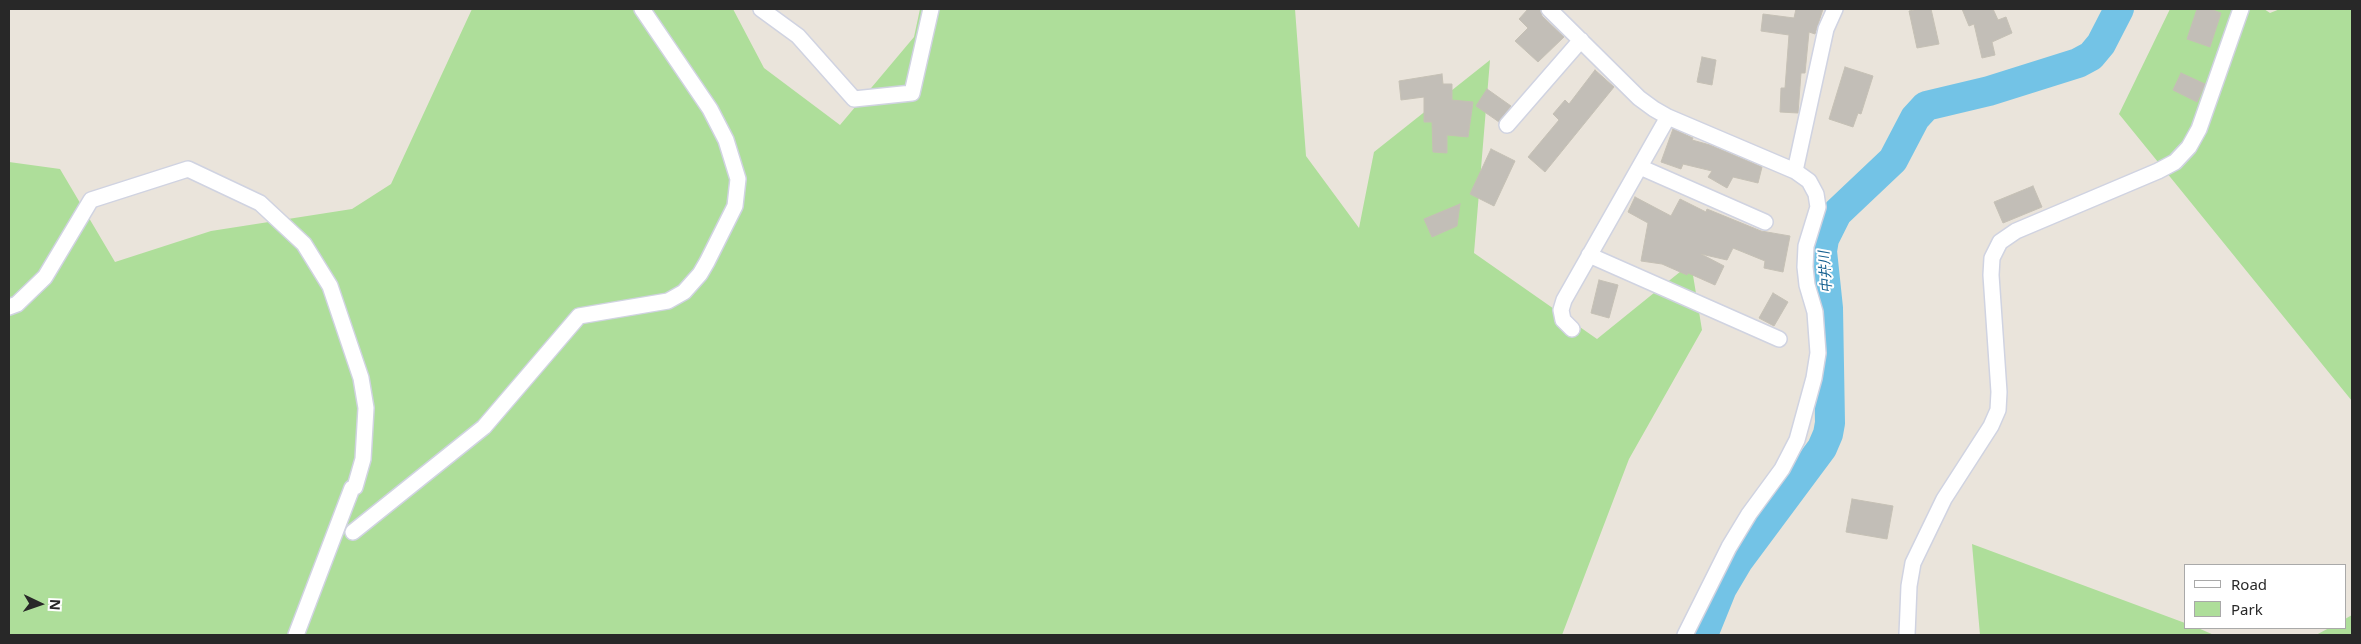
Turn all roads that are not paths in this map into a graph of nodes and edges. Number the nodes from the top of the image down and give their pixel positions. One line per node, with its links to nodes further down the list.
1 (642, 9): 17 (street)
2 (761, 9): 3 (street)
3 (931, 9)
4 (1549, 9): 7 (street)
5 (1835, 9): 11 (street)
6 (2241, 9): 20 (street)
7 (1581, 40): 8 (street); 9 (street)
8 (1668, 117): 10 (street); 11 (street)
9 (1507, 125)
10 (1640, 167): 12 (street); 13 (street)
11 (1795, 171): 19 (street)
12 (1766, 222)
13 (1589, 255): 15 (street); 16 (street)
14 (9, 307): 18 (street)
15 (1572, 329)
16 (1779, 339)
17 (353, 532)
18 (296, 635)
19 (1685, 635)
20 (1907, 635)

